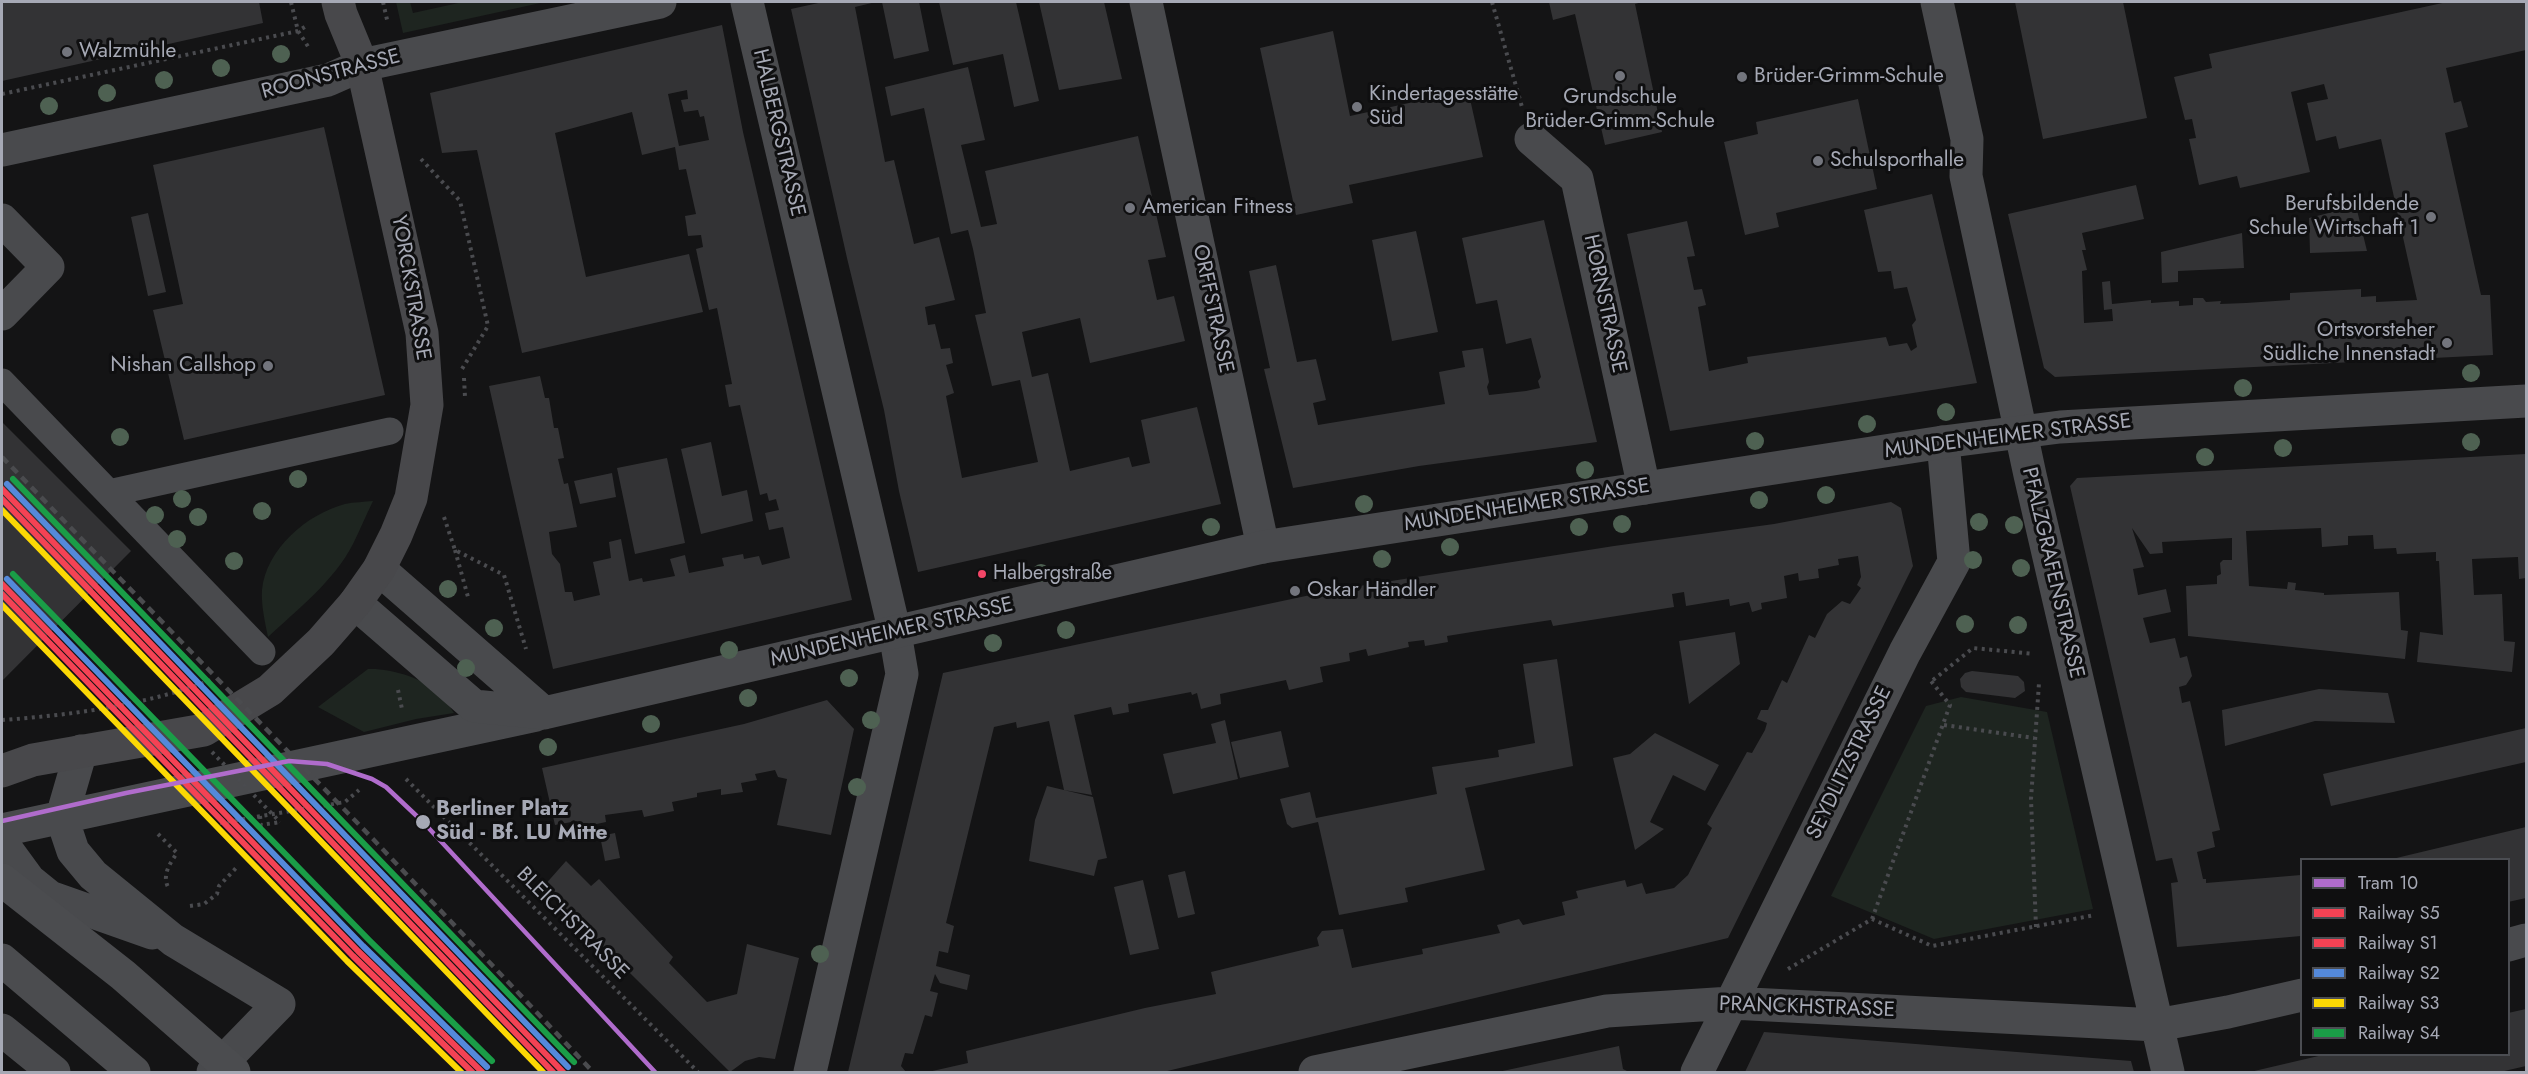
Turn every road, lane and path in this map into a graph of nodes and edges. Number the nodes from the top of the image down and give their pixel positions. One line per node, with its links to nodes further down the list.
1 (660, 2): 8 (street, ROONSTRASSE)
2 (747, 2): 28 (street, HALBERGSTRASSE)
3 (1146, 2): 25 (street, ORFFSTRASSE)
4 (1492, 2): 11 (path)
5 (1936, 2): 20 (street, PFALZGRAFENSTRASSE)
6 (383, 3): 7 (path); 8 (path)
7 (339, 8): 9 (main road, YORCKSTRASSE); 10 (path)
8 (395, 58): 9 (street, ROONSTRASSE)
9 (362, 64): 12 (street, ROONSTRASSE); 26 (main road, YORCKSTRASSE)
10 (2, 94)
11 (1531, 140): 22 (street, HORNSTRASSE)
12 (2, 150)
13 (419, 158): 18 (path)
14 (2, 220): 15 (street)
15 (2, 314)
16 (2, 382): 23 (street)
17 (2526, 401): 20 (street, MUNDENHEIMER STRASSE)
18 (464, 402)
19 (390, 431): 23 (street)
20 (2020, 432): 21 (street, MUNDENHEIMER STRASSE); 32 (street, PFALZGRAFENSTRASSE)
21 (1943, 442): 22 (street, MUNDENHEIMER STRASSE); 30 (street, SEYDLITZSTRASSE)
22 (1644, 488): 25 (street, MUNDENHEIMER STRASSE)
23 (109, 494): 29 (street)
24 (443, 515): 31 (path)
25 (1263, 547): 28 (street, MUNDENHEIMER STRASSE)
26 (379, 569): 27 (main road, YORCKSTRASSE); 34 (street)
27 (355, 603): 34 (street); 37 (main road, YORCKSTRASSE)
28 (895, 633): 34 (street, MUNDENHEIMER STRASSE); 67 (street, HALBERGSTRASSE)
29 (262, 651)
30 (1905, 652): 33 (path); 59 (street, SEYDLITZSTRASSE)
31 (527, 654)
32 (2056, 654): 33 (path); 36 (path); 50 (street, PFALZGRAFENSTRASSE)
33 (1931, 681): 35 (path)
34 (544, 713): 41 (street, MUNDENHEIMER STRASSE)
35 (1944, 725): 36 (path); 51 (path)
36 (2034, 738): 52 (path)
37 (81, 751): 39 (main road, YORCKSTRASSE); 41 (street)
38 (212, 752): 42 (path, bridge)
39 (2, 771)
40 (399, 772): 66 (path, BLEICHSTRASSE)
41 (65, 816): 43 (street, MUNDENHEIMER STRASSE); 53 (street)
42 (260, 816)
43 (2, 830)
44 (158, 834): 48 (path)
45 (2, 843): 53 (street)
46 (237, 867): 49 (path)
47 (2, 880): 65 (highway, bridge)
48 (170, 891)
49 (182, 903)
50 (2129, 907): 52 (path); 60 (street, PFALZGRAFENSTRASSE)
51 (1872, 919): 52 (path); 57 (path)
52 (2036, 927)
53 (173, 940): 64 (street)
54 (2526, 940): 55 (street)
55 (2510, 944)
56 (2, 960): 63 (highway)
57 (1781, 973)
58 (2300, 995): 60 (street, PRANCKHSTRASSE)
59 (1731, 1003): 60 (street, PRANCKHSTRASSE); 68 (street, PRANCKHSTRASSE); 69 (street, SEYDLITZSTRASSE)
60 (2157, 1025): 70 (street, PFALZGRAFENSTRASSE)
61 (2, 1030): 62 (street)
62 (54, 1072)
63 (134, 1072)
64 (213, 1072)
65 (234, 1072)
66 (698, 1072)
67 (810, 1072)
68 (1315, 1072)
69 (1697, 1072)
70 (2168, 1072)

